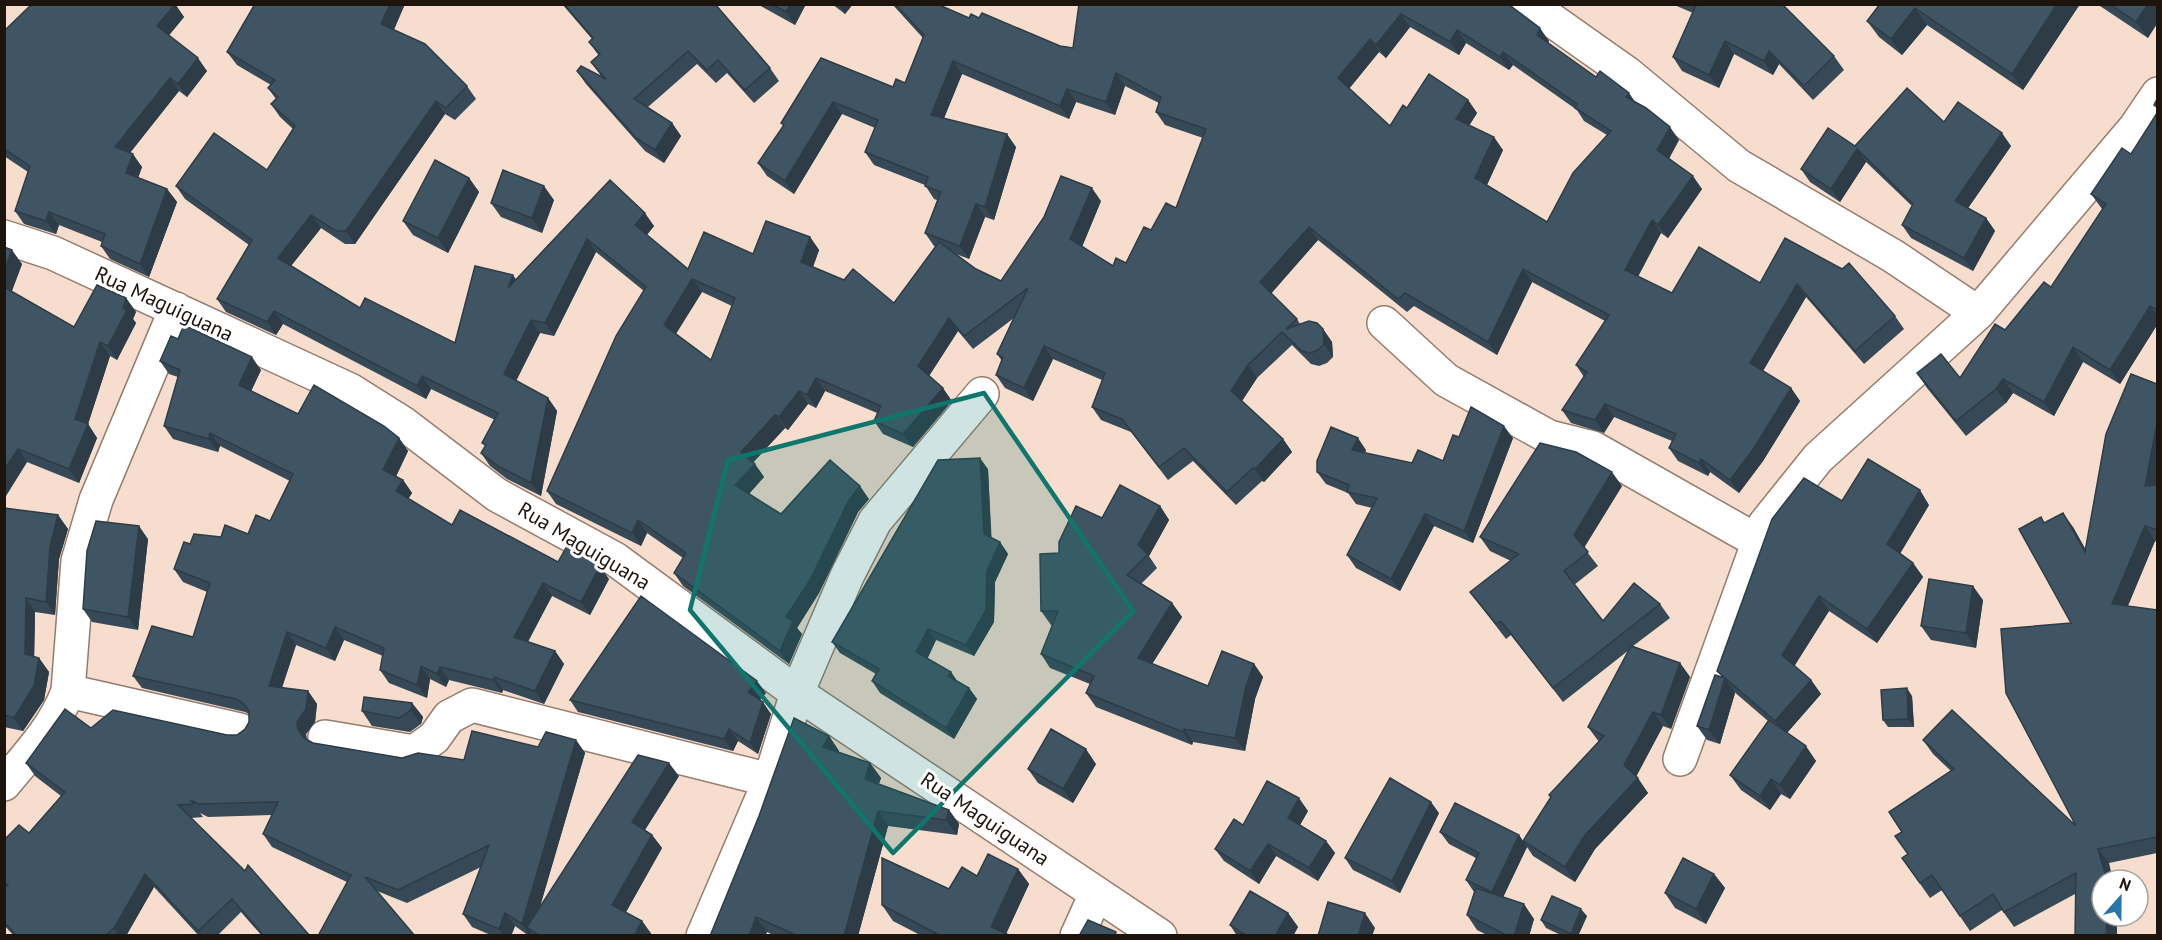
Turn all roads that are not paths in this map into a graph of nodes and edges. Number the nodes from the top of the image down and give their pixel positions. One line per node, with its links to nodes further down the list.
1 (1529, 4): 5 (street)
2 (2157, 94): 5 (street)
3 (4, 237): 4 (street, Rua Maguiguana)
4 (176, 309): 9 (street); 10 (street, Rua Maguiguana)
5 (1978, 313): 8 (street)
6 (1384, 323): 8 (street)
7 (981, 394): 10 (street)
8 (1759, 542): 13 (street)
9 (68, 691): 11 (street); 15 (street)
10 (797, 693): 14 (street); 16 (street, Rua Maguiguana)
11 (240, 730)
12 (325, 737): 14 (street)
13 (1680, 759)
14 (770, 780): 17 (street)
15 (4, 784)
16 (1095, 894): 18 (street); 19 (street, Rua Maguiguana)
17 (704, 936)
18 (1077, 936)
19 (1160, 936)

